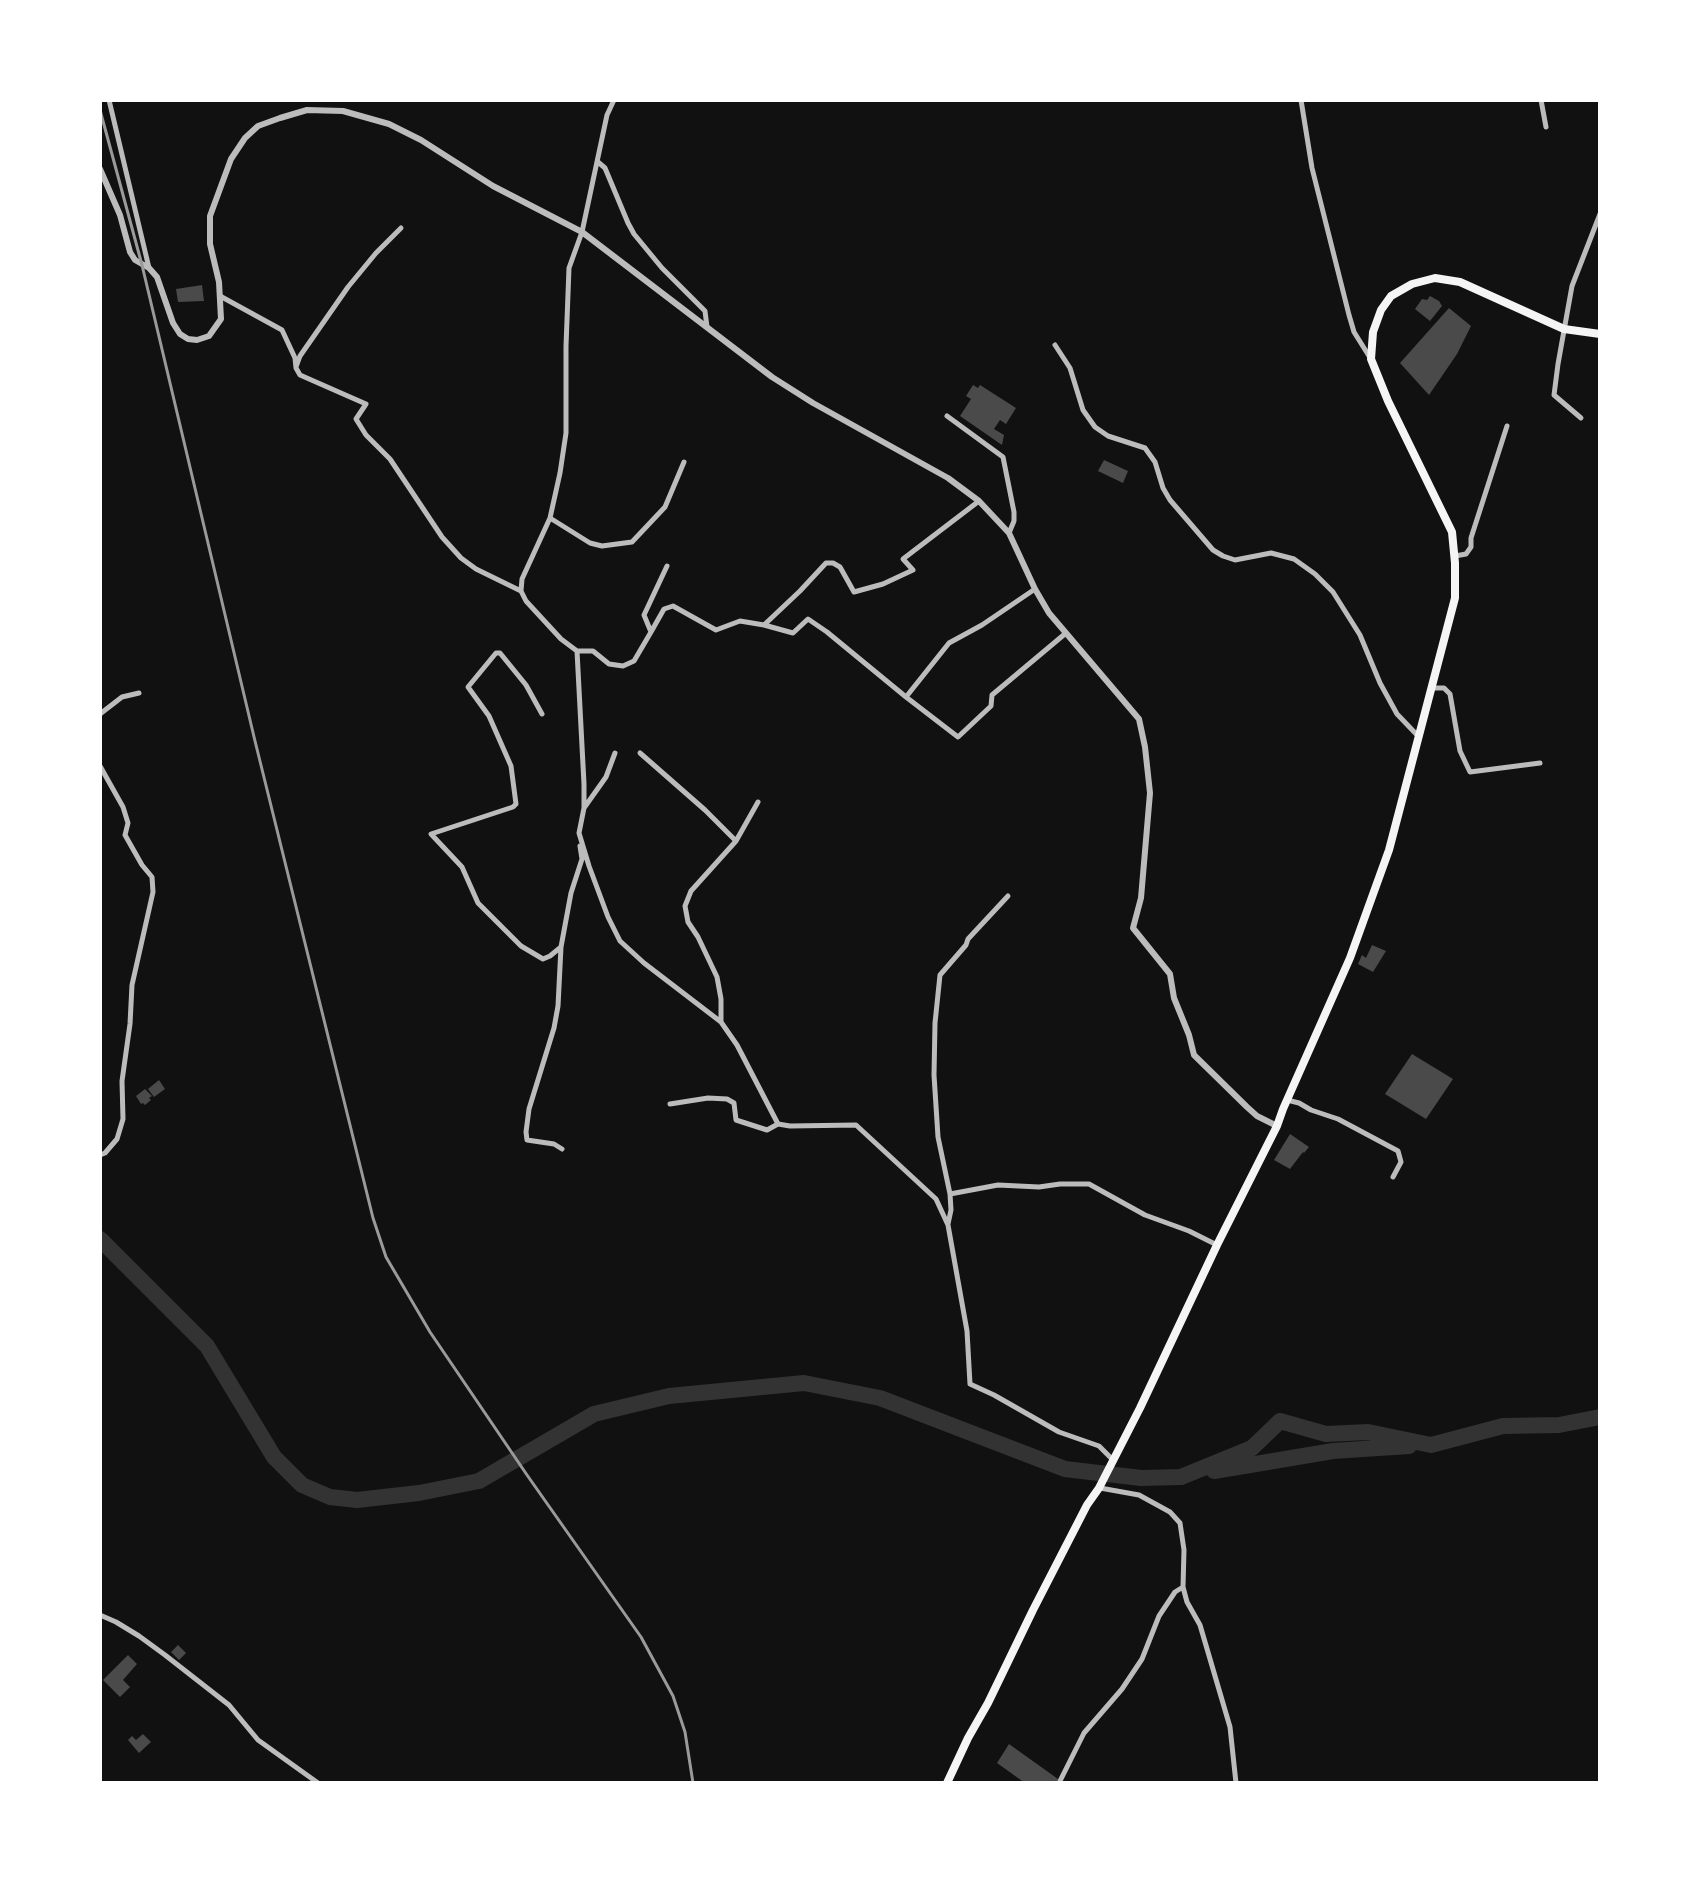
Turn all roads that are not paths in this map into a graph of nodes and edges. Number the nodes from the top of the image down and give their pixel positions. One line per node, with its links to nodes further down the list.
1 (109, 100): 11 (street)
2 (614, 100): 6 (street)
3 (1301, 100): 17 (street)
4 (1541, 100): 5 (street)
5 (1546, 127)
6 (598, 162): 10 (street); 13 (street)
7 (100, 169): 11 (street)
8 (1600, 214): 14 (street)
9 (401, 228): 18 (street)
10 (582, 232): 12 (street); 13 (street); 24 (street)
11 (149, 268): 12 (street)
12 (220, 296): 18 (street)
13 (707, 327): 23 (street)
14 (1564, 329): 15 (main road); 17 (main road); 20 (street)
15 (1600, 334)
16 (1055, 345): 39 (street)
17 (1371, 359): 26 (main road)
18 (296, 368): 29 (street)
19 (947, 416): 25 (street)
20 (1581, 418)
21 (1507, 426): 26 (street)
22 (684, 462): 24 (street)
23 (979, 501): 25 (street); 30 (street)
24 (550, 518): 29 (street)
25 (1009, 533): 28 (street)
26 (1455, 556): 34 (main road)
27 (667, 566): 31 (street)
28 (1035, 589): 32 (street); 36 (street)
29 (521, 591): 33 (street)
30 (764, 625): 31 (street); 36 (street)
31 (651, 632): 33 (street)
32 (1066, 633): 36 (street); 54 (street)
33 (577, 651): 45 (street)
34 (1432, 688): 39 (main road); 42 (street)
35 (139, 693): 37 (street)
36 (906, 697)
37 (100, 714)
38 (542, 714): 49 (street)
39 (1419, 737): 51 (main road)
40 (615, 753): 45 (street)
41 (640, 753): 47 (street)
42 (1540, 763)
43 (101, 770): 56 (street)
44 (758, 802): 47 (street)
45 (584, 808): 46 (street)
46 (579, 833): 49 (street); 50 (street)
47 (736, 841): 50 (street)
48 (1008, 896): 58 (street)
49 (561, 947): 55 (street)
50 (721, 1022): 53 (street)
51 (1287, 1100): 54 (main road); 57 (street)
52 (670, 1104): 53 (street)
53 (778, 1124): 59 (street)
54 (1277, 1126): 60 (main road)
55 (562, 1149)
56 (100, 1155)
57 (1393, 1177)
58 (950, 1194): 59 (street); 60 (street)
59 (948, 1225): 61 (street)
60 (1217, 1245): 61 (main road)
61 (1113, 1460): 62 (main road)
62 (1099, 1488): 63 (street); 66 (main road)
63 (1183, 1587): 67 (street); 68 (street)
64 (100, 1615): 65 (street)
65 (318, 1783)
66 (947, 1783)
67 (1059, 1783)
68 (1236, 1783)

